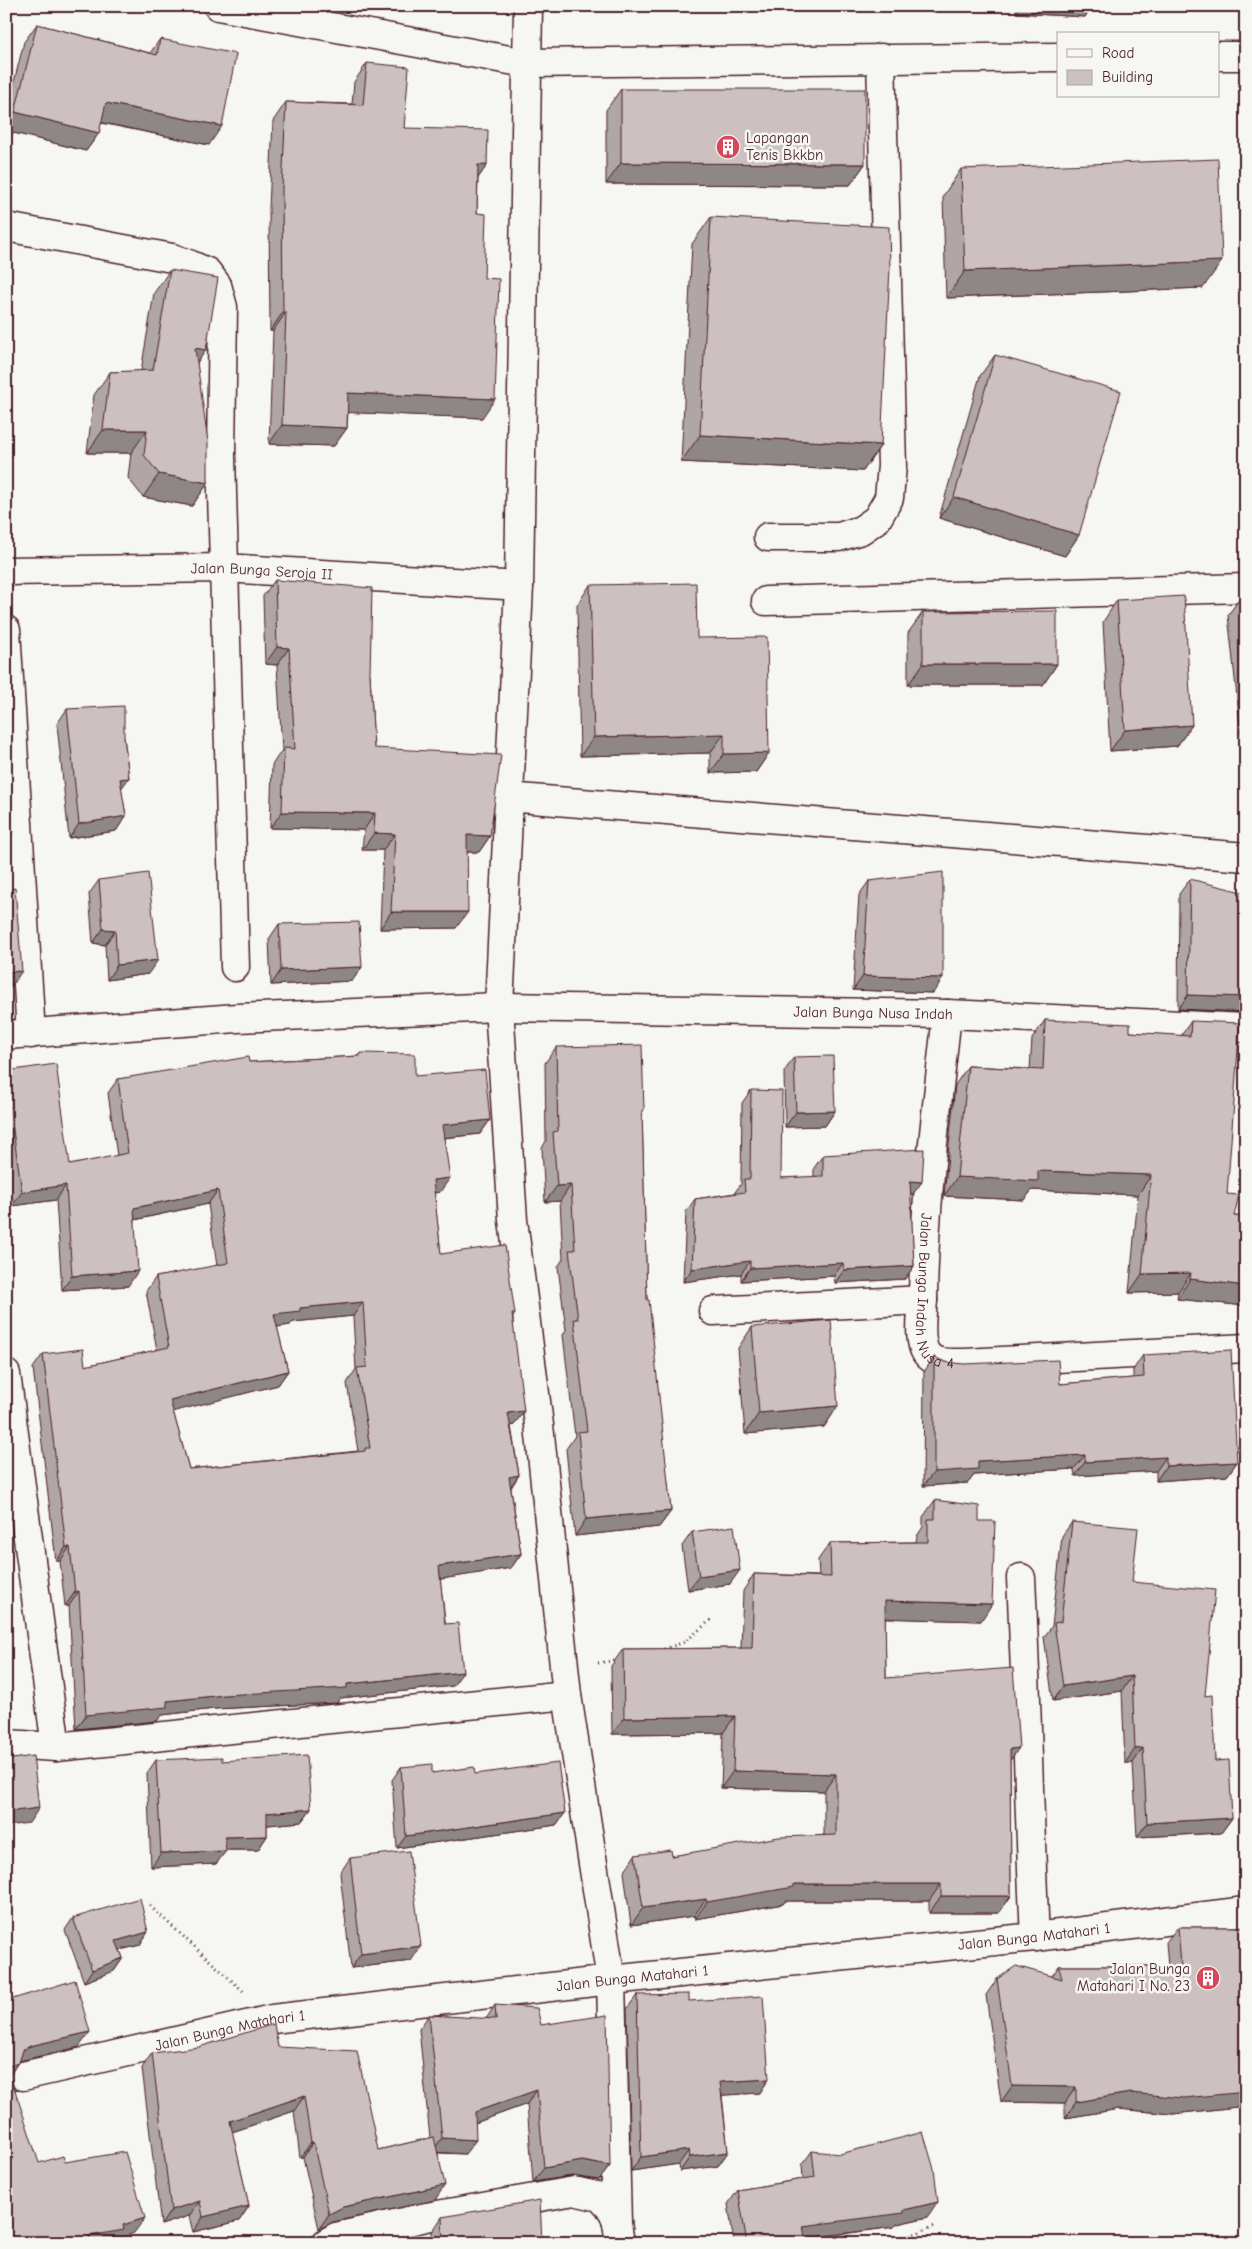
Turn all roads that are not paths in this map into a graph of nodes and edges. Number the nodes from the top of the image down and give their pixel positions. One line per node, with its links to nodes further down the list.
1 (218, 6): 7 (street)
2 (528, 6): 7 (street)
3 (1220, 56): 4 (street)
4 (1246, 56)
5 (1057, 57): 6 (street)
6 (882, 58): 7 (street); 9 (street)
7 (526, 63): 12 (street)
8 (6, 227): 10 (street)
9 (768, 537)
10 (224, 568): 11 (street, Jalan Bunga Seroja II); 12 (street, Jalan Bunga Seroja II); 18 (street)
11 (6, 571)
12 (519, 586): 16 (street)
13 (1246, 588): 14 (street)
14 (766, 602)
15 (6, 630): 22 (street)
16 (507, 797): 17 (street); 19 (street)
17 (1246, 858)
18 (235, 967)
19 (499, 1007): 20 (street, Jalan Bunga Nusa Indah); 22 (street, Jalan Bunga Nusa Indah); 28 (street)
20 (947, 1014): 21 (street, Jalan Bunga Nusa Indah); 23 (street, Jalan Bunga Indah Nusa 4)
21 (1246, 1028)
22 (19, 1034)
23 (922, 1300): 24 (street); 25 (street, Jalan Bunga Indah Nusa 4)
24 (713, 1311)
25 (1246, 1348)
26 (6, 1374): 30 (street)
27 (1022, 1578): 32 (street)
28 (567, 1695): 30 (street); 33 (street)
29 (6, 1744): 30 (street)
30 (56, 1747)
31 (1246, 1911): 32 (street, Jalan Bunga Matahari 1)
32 (1035, 1937): 33 (street, Jalan Bunga Matahari 1)
33 (611, 1980): 34 (street, Jalan Bunga Matahari 1); 35 (street)
34 (23, 2076)
35 (618, 2233): 36 (street)
36 (326, 2243)

